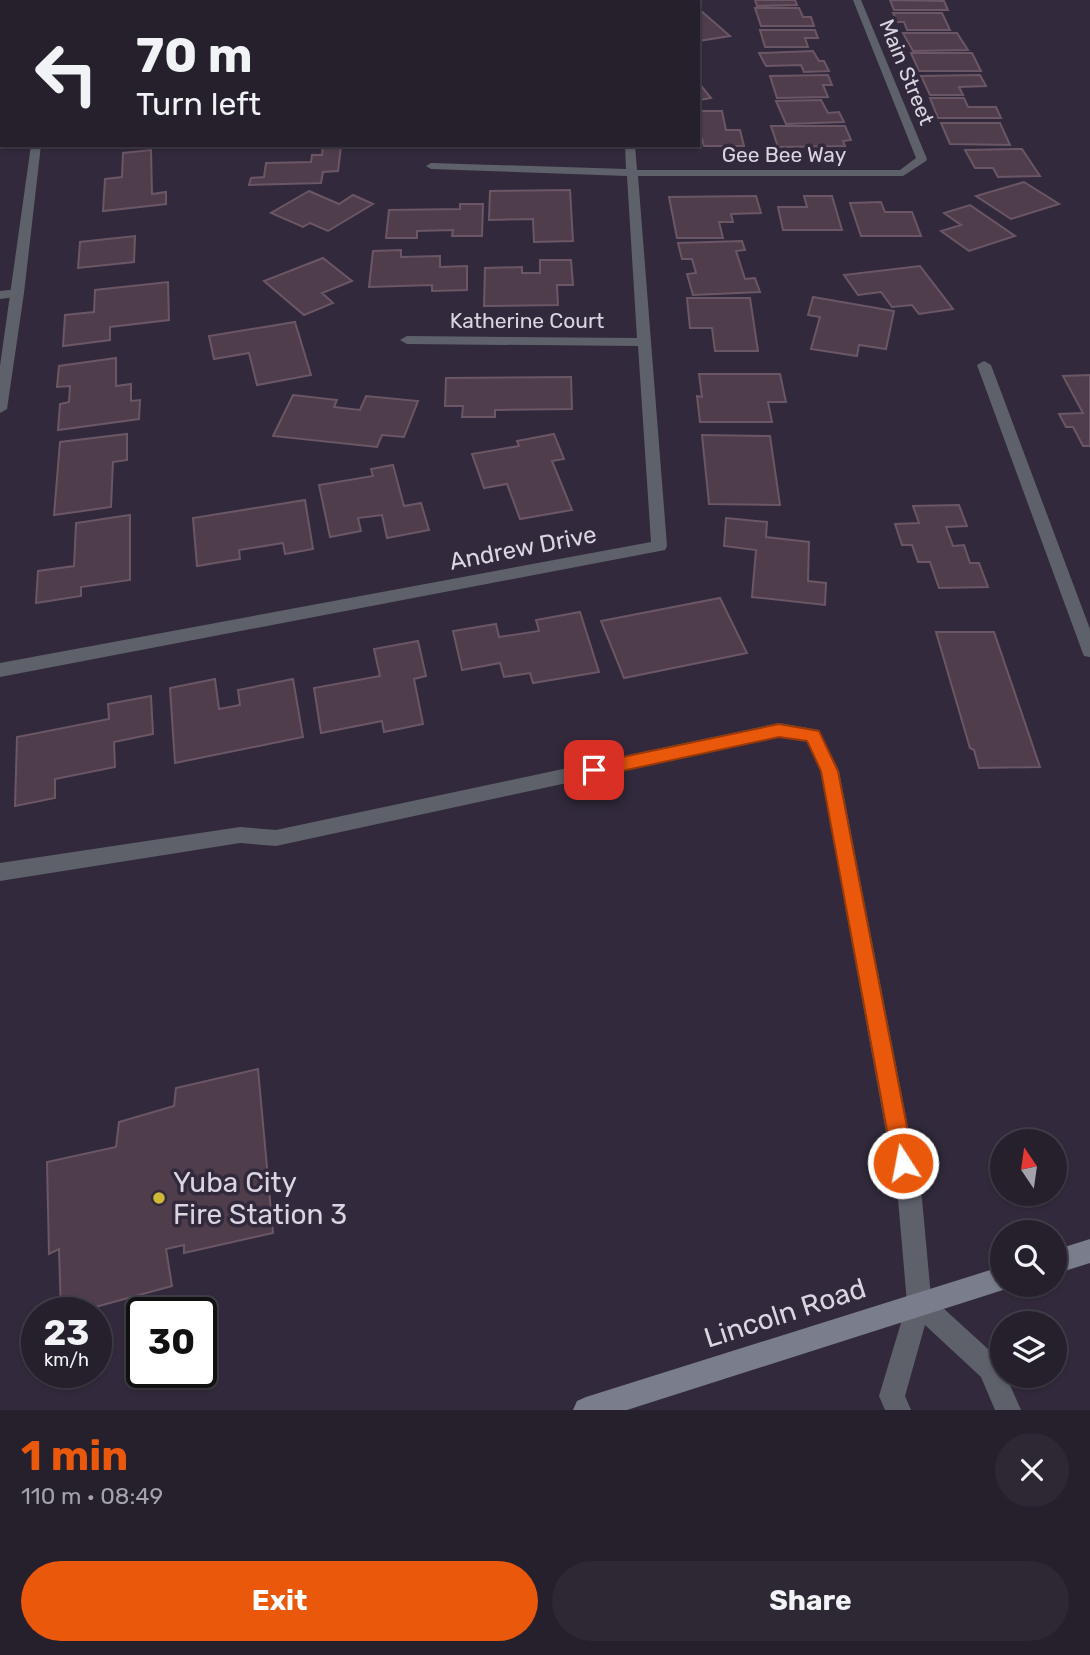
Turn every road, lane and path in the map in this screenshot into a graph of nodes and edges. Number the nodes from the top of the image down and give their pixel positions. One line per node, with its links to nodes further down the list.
1 (857, 0): 4 (street, Main Street)
2 (36, 147): 7 (street)
3 (631, 147): 6 (street, Andrew Drive)
4 (922, 159): 6 (street, Gee Bee Way)
5 (431, 166): 6 (street, Gee Bee Way)
6 (634, 173): 10 (street, Andrew Drive)
7 (18, 293): 8 (street); 12 (street)
8 (0, 295)
9 (407, 340): 10 (street, Katherine Court)
10 (646, 342): 14 (street, Andrew Drive)
11 (984, 365): 13 (street)
12 (0, 409)
13 (1090, 651)
14 (0, 670)
15 (0, 872): 19 (street)
16 (1090, 1251): 17 (main road)
17 (1067, 1258)
18 (990, 1282): 19 (main road, Lincoln Road)
19 (919, 1303): 20 (main road, Lincoln Road); 21 (street); 22 (street)
20 (586, 1410)
21 (898, 1410)
22 (1008, 1410)

